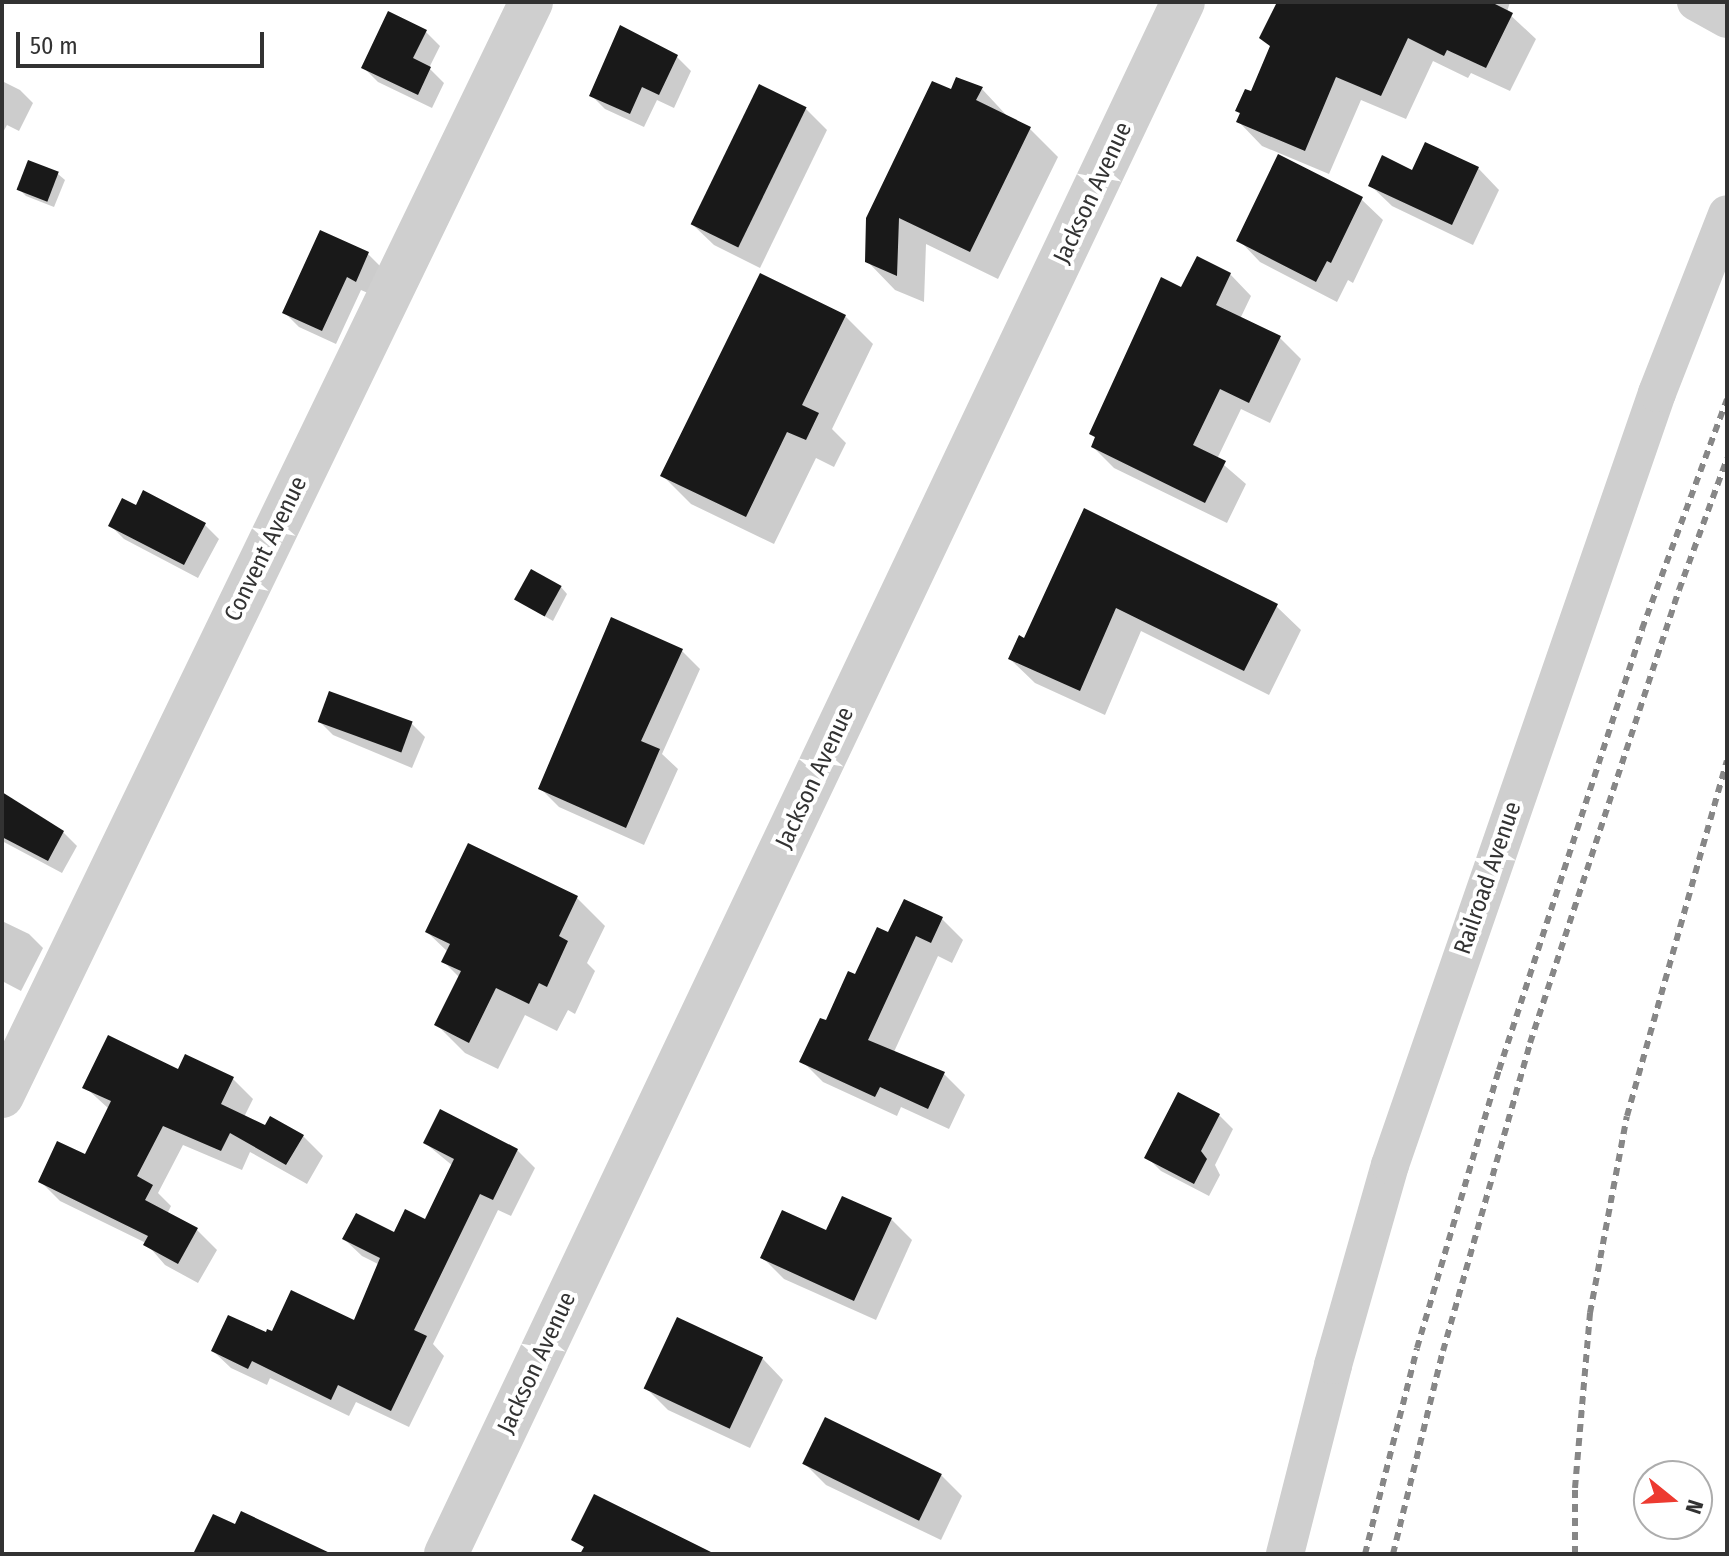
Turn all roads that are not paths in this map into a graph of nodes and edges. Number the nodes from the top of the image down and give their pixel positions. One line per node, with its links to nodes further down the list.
1 (531, 2): 6 (street, Convent Avenue)
2 (1183, 2): 7 (street, Jackson Avenue)
3 (1696, 2): 4 (street)
4 (1727, 19)
5 (1727, 214): 8 (street, Railroad Avenue)
6 (2, 1096)
7 (446, 1554)
8 (1285, 1554)

